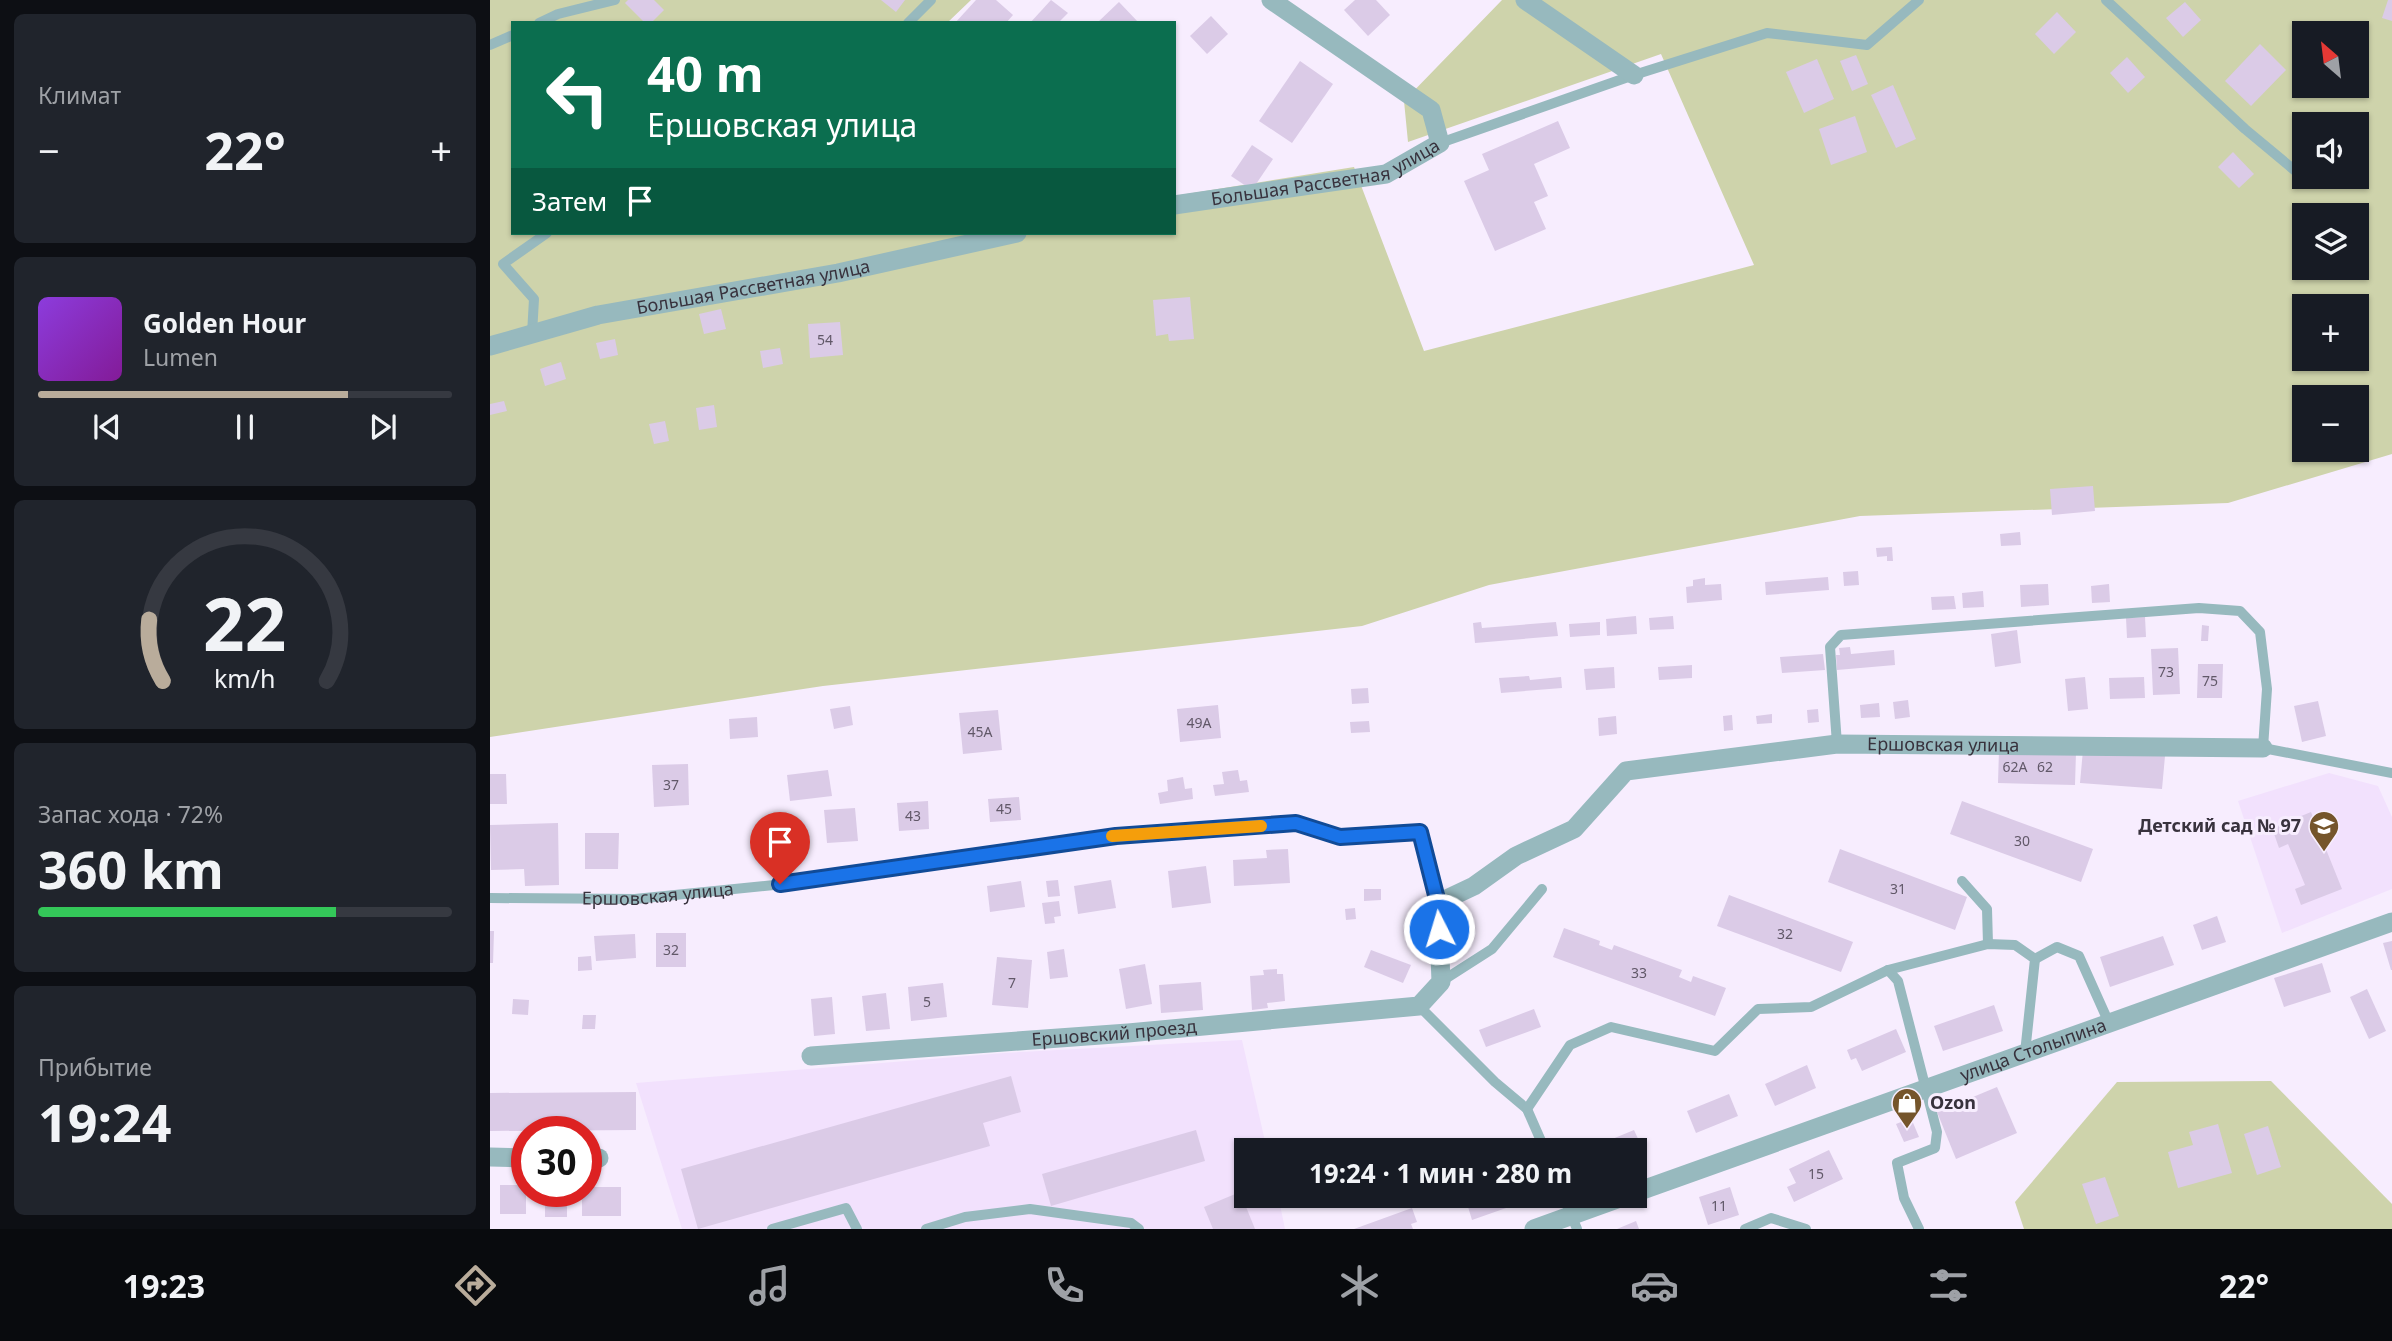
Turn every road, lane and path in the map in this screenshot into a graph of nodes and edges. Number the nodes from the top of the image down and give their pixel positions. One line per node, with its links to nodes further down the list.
1 (615, 0): 7 (lane)
2 (931, 0): 8 (lane)
3 (1271, 0): 12 (street, Большая Рассветная улица)
4 (1525, 0): 11 (street)
5 (1919, 0): 11 (lane)
6 (2106, 0): 13 (lane)
7 (543, 21)
8 (910, 21)
9 (511, 36): 10 (lane)
10 (490, 45)
11 (1634, 75): 12 (lane)
12 (1440, 143): 14 (street, Большая Рассветная улица)
13 (2292, 168)
14 (1176, 205)
15 (544, 235): 17 (lane)
16 (1008, 235): 17 (street, Большая Рассветная улица)
17 (532, 334): 18 (street, Большая Рассветная улица)
18 (490, 346)
19 (1838, 744): 20 (street, Ершовская улица); 20 (lane); 25 (street, Ершовская улица)
20 (2263, 748): 21 (lane)
21 (2392, 773)
22 (1962, 881): 27 (lane)
23 (1542, 889): 30 (lane)
24 (490, 898): 25 (lane, Ершовская улица)
25 (1438, 903): 30 (street)
26 (2392, 922): 32 (street, улица Столыпина)
27 (1988, 944): 28 (lane); 29 (lane)
28 (2035, 959): 32 (lane); 33 (lane)
29 (1888, 970): 35 (lane); 36 (lane)
30 (1441, 982): 31 (street)
31 (1419, 1006): 34 (street, Ершовский проезд); 36 (lane)
32 (2109, 1023): 33 (street, улица Столыпина)
33 (2025, 1053): 35 (street, улица Столыпина)
34 (811, 1056)
35 (1924, 1089): 40 (street, улица Столыпина); 50 (lane)
36 (1527, 1109): 37 (lane)
37 (1540, 1138)
38 (490, 1157): 39 (street)
39 (511, 1158)
40 (1647, 1188)
41 (1602, 1208): 42 (street)
42 (1574, 1222): 47 (street)
43 (772, 1229): 44 (lane)
44 (856, 1229)
45 (926, 1229): 46 (lane)
46 (1139, 1229)
47 (1534, 1229)
48 (1745, 1229): 49 (lane)
49 (1806, 1229)
50 (1920, 1229)

